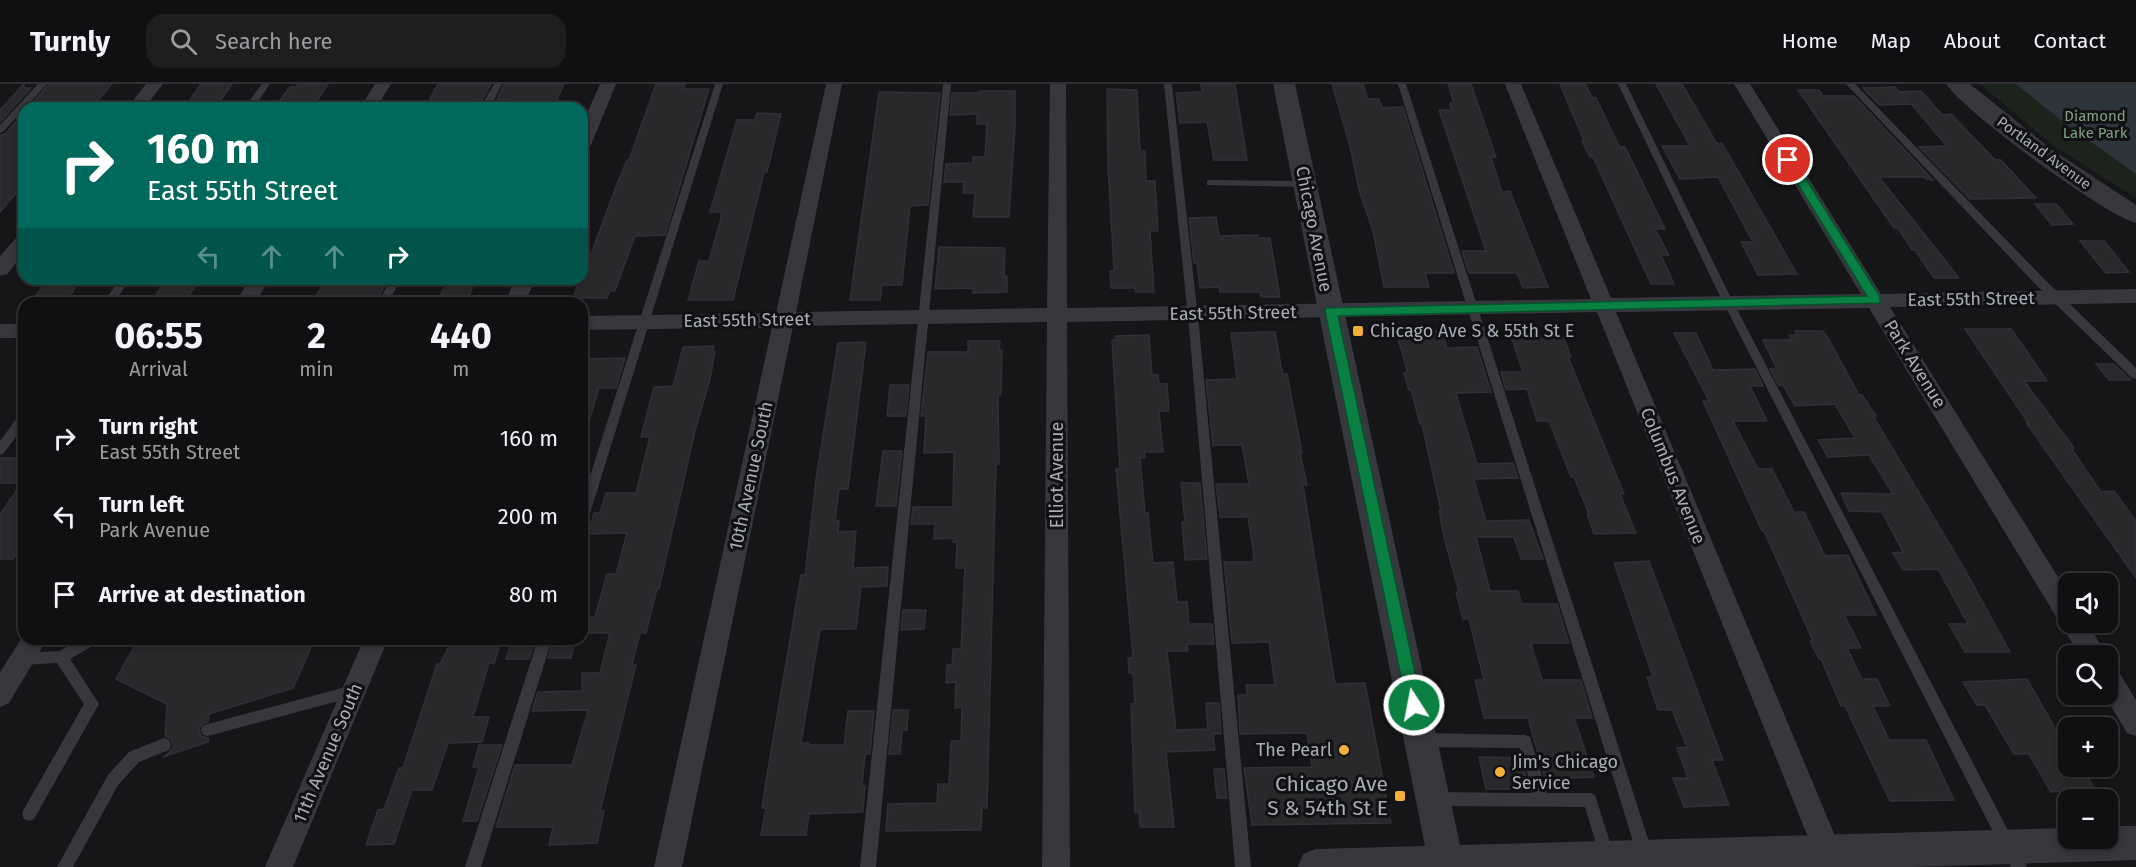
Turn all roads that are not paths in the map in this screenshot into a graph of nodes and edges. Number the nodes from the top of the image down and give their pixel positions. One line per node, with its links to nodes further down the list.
1 (43, 84): 19 (lane)
2 (155, 84): 20 (street)
3 (266, 84): 21 (lane)
4 (383, 84): 22 (street)
5 (498, 84): 23 (lane)
6 (608, 84): 26 (street)
7 (719, 84): 43 (lane)
8 (834, 84): 42 (street, 10th Avenue South)
9 (947, 84): 41 (lane)
10 (1058, 84): 40 (street, Elliot Avenue)
11 (1168, 84): 39 (lane)
12 (1284, 84): 28 (street, Chicago Avenue)
13 (1402, 84): 37 (lane)
14 (1513, 84): 36 (street, Columbus Avenue)
15 (1622, 84): 35 (lane)
16 (1742, 84): 34 (street, Park Avenue)
17 (1850, 84): 33 (lane)
18 (1957, 84): 29 (street, Portland Avenue)
19 (26, 102)
20 (140, 102)
21 (253, 102)
22 (372, 102)
23 (488, 102)
24 (18, 111): 25 (lane)
25 (0, 130)
26 (588, 131)
27 (1210, 183): 28 (lane)
28 (1306, 184): 38 (street, Chicago Avenue)
29 (2136, 215)
30 (18, 248): 31 (street)
31 (0, 269)
32 (2136, 296): 33 (street, East 55th Street)
33 (2055, 297): 34 (street, East 55th Street); 47 (lane)
34 (1875, 300): 35 (street, East 55th Street); 51 (street, Park Avenue)
35 (1730, 303): 36 (street, East 55th Street); 68 (lane)
36 (1604, 305): 37 (street, East 55th Street); 70 (street, Columbus Avenue)
37 (1473, 308): 38 (street, East 55th Street); 71 (lane)
38 (1331, 311): 39 (street, East 55th Street); 62 (street, Chicago Avenue)
39 (1192, 314): 40 (street, East 55th Street); 79 (lane)
40 (1057, 315): 41 (street, East 55th Street); 78 (street, Elliot Avenue)
41 (925, 318): 42 (street, East 55th Street); 77 (lane)
42 (783, 320): 43 (street, East 55th Street); 76 (street, 10th Avenue South)
43 (644, 322): 44 (street, East 55th Street); 50 (lane)
44 (588, 323)
45 (0, 331): 46 (street)
46 (18, 331)
47 (2136, 375)
48 (18, 425): 49 (lane)
49 (0, 450)
50 (588, 501)
51 (2058, 598)
52 (82, 645): 56 (lane)
53 (373, 645): 57 (street, 11th Avenue South)
54 (543, 645): 75 (lane)
55 (28, 649): 56 (lane); 59 (street)
56 (61, 657): 66 (lane)
57 (354, 690): 61 (lane); 74 (street, 11th Avenue South)
58 (2118, 694): 60 (street)
59 (0, 695)
60 (2136, 724)
61 (208, 730)
62 (1421, 740): 64 (street, Chicago Avenue); 65 (lane)
63 (164, 745): 73 (lane)
64 (1433, 799): 65 (lane); 72 (street, Chicago Avenue)
65 (1542, 800): 69 (lane)
66 (29, 814)
67 (2136, 843): 68 (street)
68 (2014, 856): 70 (street)
69 (1606, 857): 71 (street); 72 (street)
70 (1830, 859): 71 (street)
71 (1648, 861)
72 (1447, 864): 80 (street)
73 (65, 867)
74 (279, 867)
75 (473, 867)
76 (668, 867)
77 (868, 867)
78 (1056, 867)
79 (1243, 867)
80 (1316, 867)

